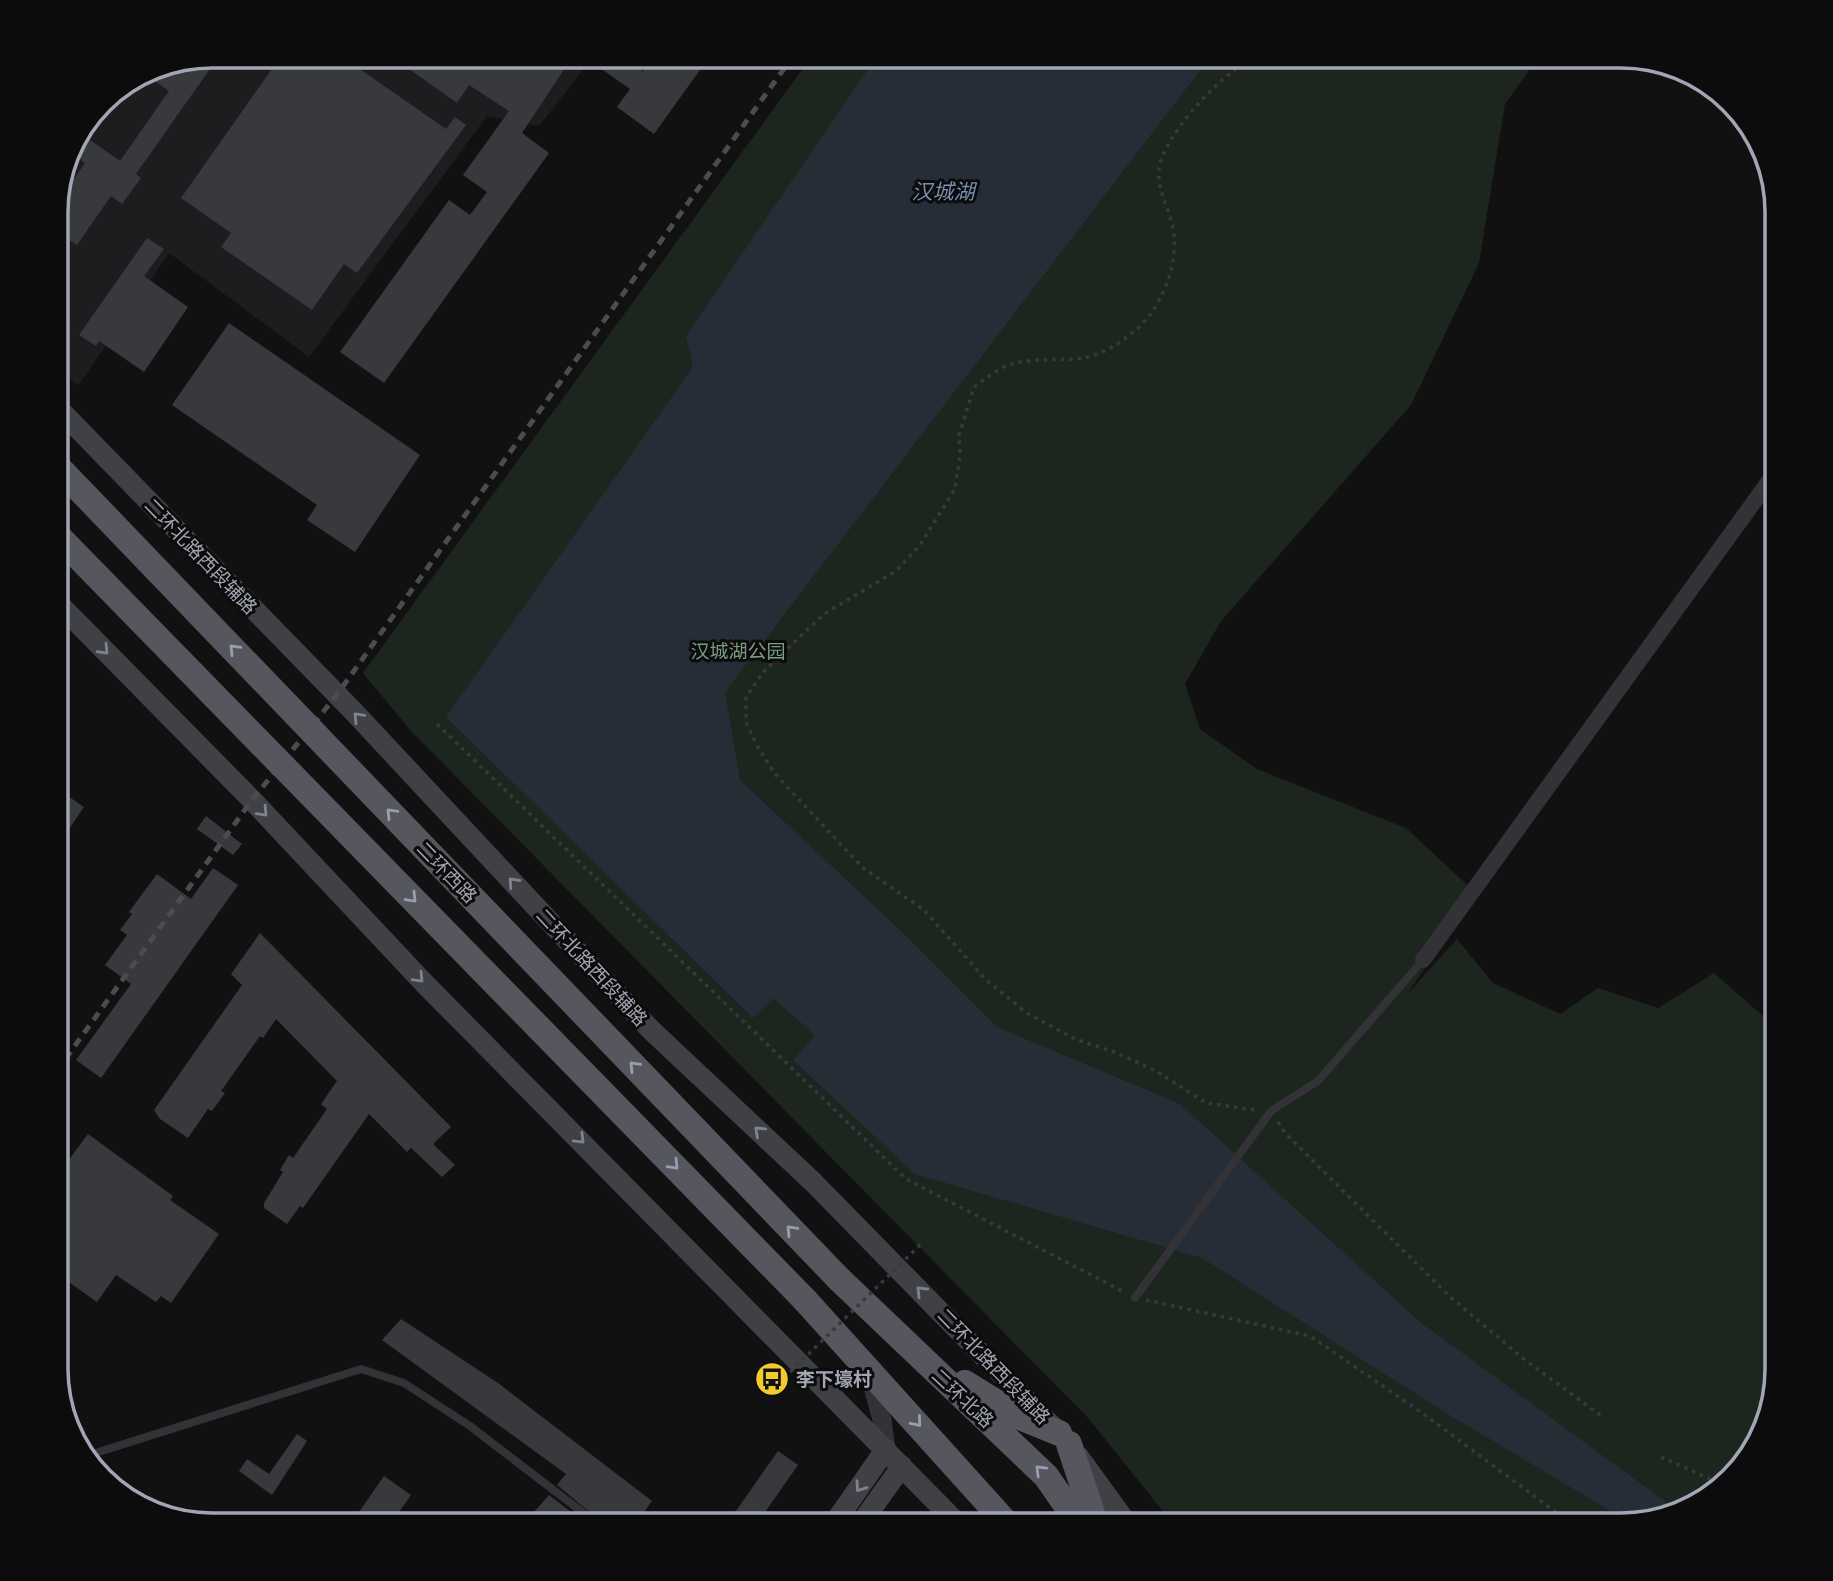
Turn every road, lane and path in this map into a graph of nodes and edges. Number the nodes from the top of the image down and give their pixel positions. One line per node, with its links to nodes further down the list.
1 (1236, 68): 9 (path)
2 (69, 419): 17 (main road, 二环北路西段辅路, one-way to 2)
3 (69, 479): 11 (highway, 二环西路, one-way to 3, bridge)
4 (1765, 487): 8 (street)
5 (69, 547): 14 (highway, one-way to 14, bridge)
6 (69, 614): 18 (main road, one-way to 18)
7 (437, 724): 12 (path)
8 (1423, 960): 9 (lane)
9 (1271, 1111): 12 (lane); 16 (path)
10 (921, 1244): 15 (path, bridge)
11 (839, 1279): 13 (highway, 二环北路)
12 (1135, 1298): 31 (path)
13 (922, 1360): 17 (highway); 28 (highway, 二环北路, one-way to 13)
14 (865, 1362): 18 (street); 27 (highway, one-way to 27)
15 (783, 1378)
16 (1603, 1417)
17 (1064, 1439): 29 (highway); 30 (main road, 二环北路西段辅路)
18 (886, 1449): 21 (main road); 24 (main road, one-way to 24)
19 (96, 1453): 23 (lane)
20 (1661, 1457): 22 (path)
21 (902, 1465): 25 (main road); 26 (main road)
22 (1712, 1480)
23 (583, 1513)
24 (841, 1513)
25 (868, 1513)
26 (948, 1513)
27 (997, 1513)
28 (1072, 1513)
29 (1092, 1513)
30 (1119, 1513)
31 (1557, 1513)

